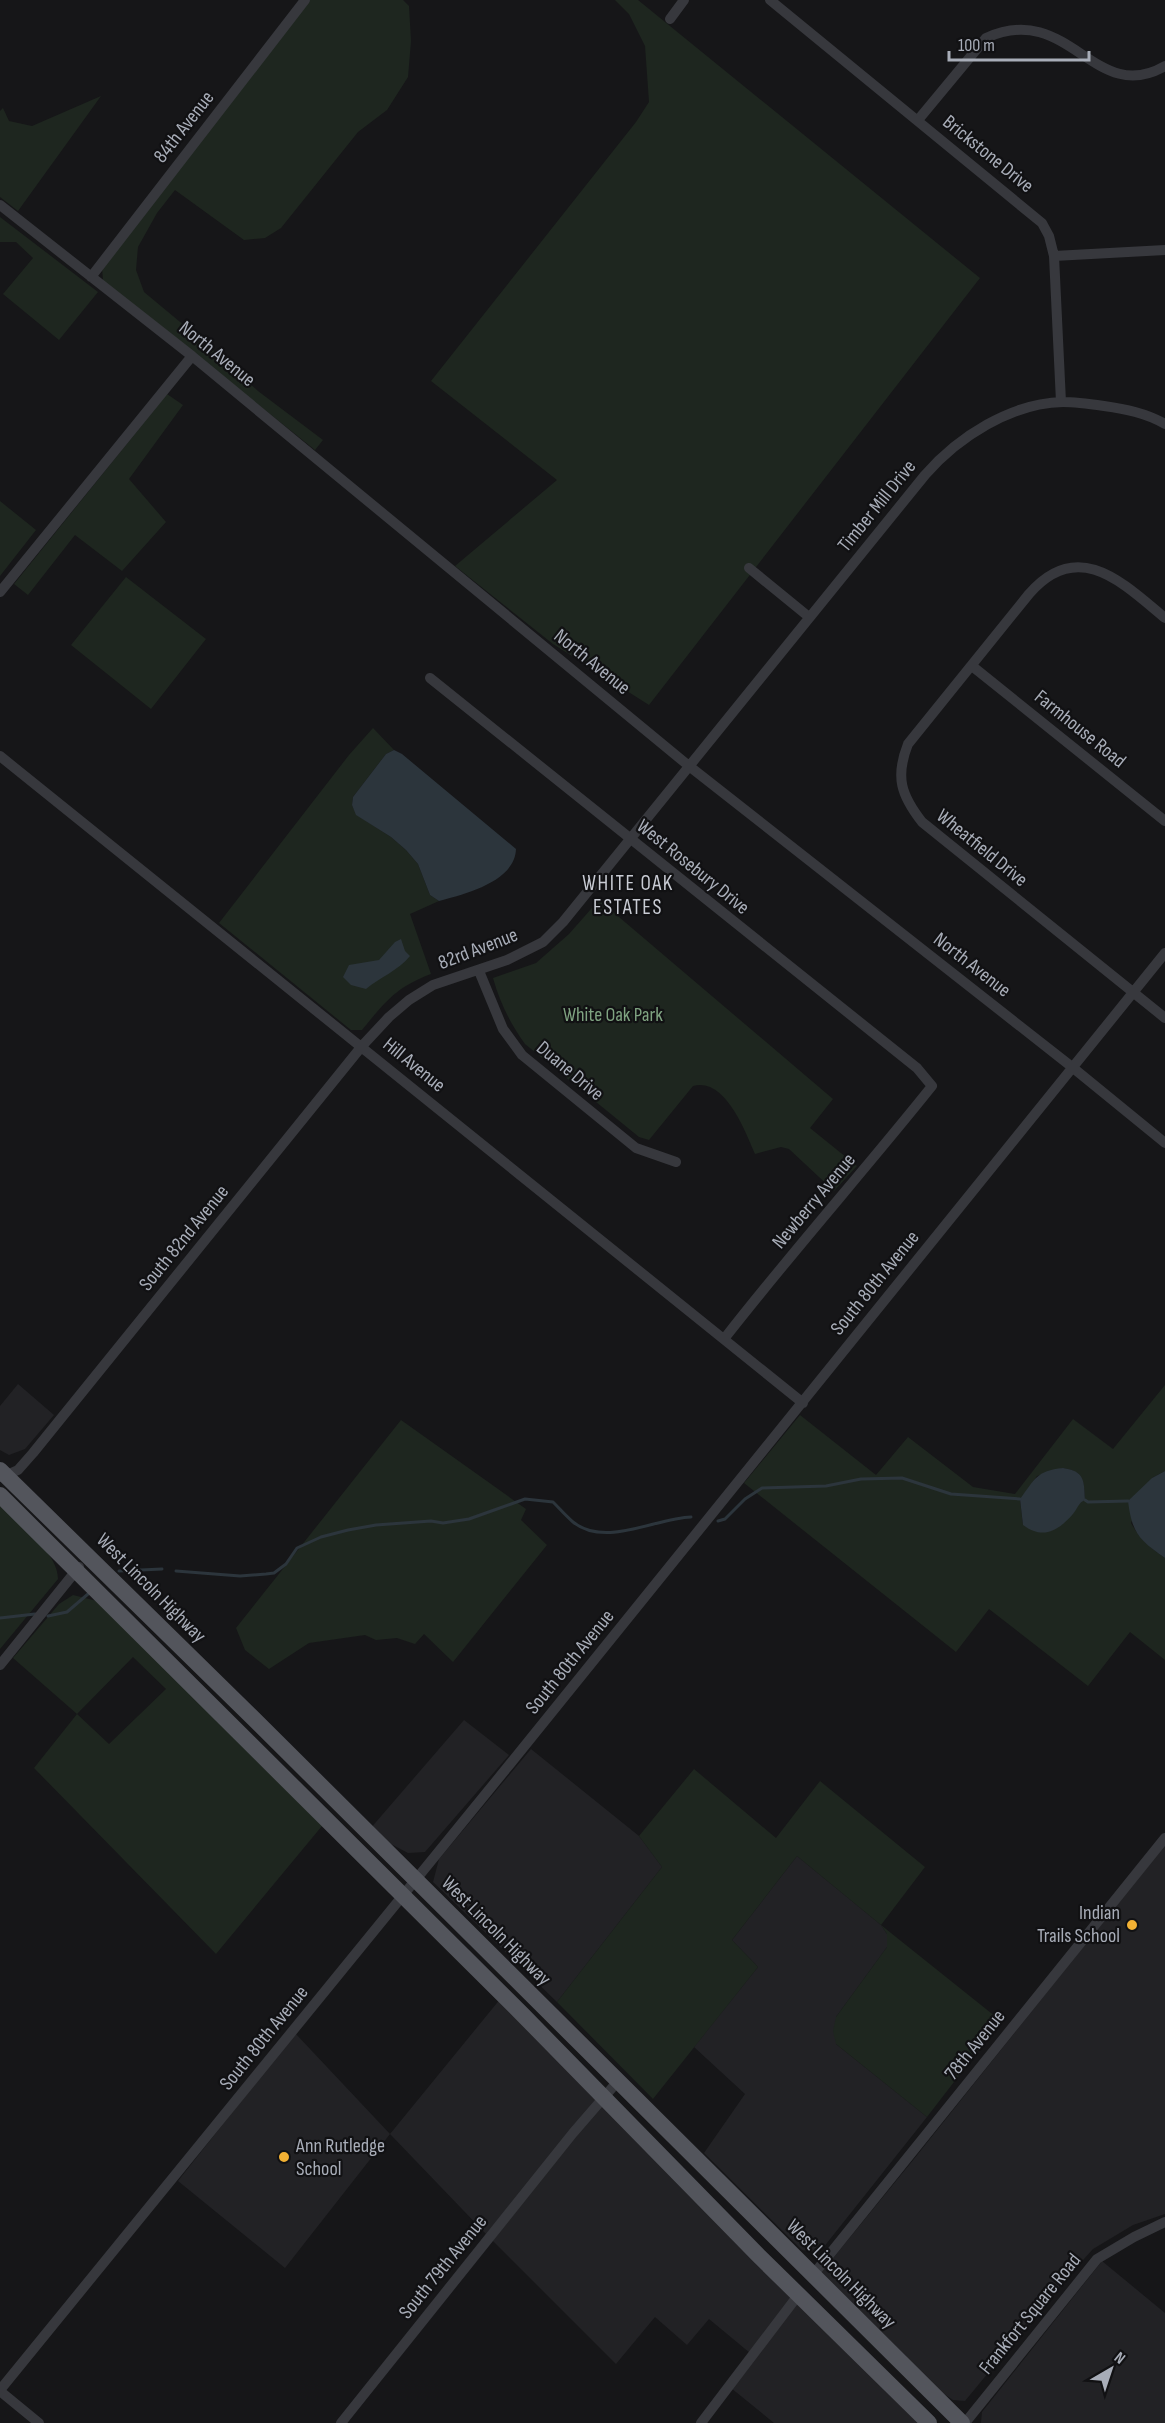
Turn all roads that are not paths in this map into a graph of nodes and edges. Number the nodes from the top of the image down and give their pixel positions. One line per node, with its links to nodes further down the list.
1 (305, 0): 10 (street, 84th Avenue)
2 (684, 0): 4 (street)
3 (770, 0): 6 (street, Brickstone Drive)
4 (670, 19)
5 (1165, 66): 6 (street)
6 (918, 120): 9 (street, Brickstone Drive)
7 (0, 206): 10 (street, North Avenue)
8 (1165, 250): 9 (street)
9 (1054, 256): 12 (street, Brickstone Drive)
10 (91, 277): 11 (street, North Avenue)
11 (192, 356): 15 (street); 21 (street, North Avenue)
12 (1061, 402): 13 (street, Timber Mill Drive); 16 (street, Timber Mill Drive)
13 (1165, 424)
14 (749, 568): 16 (street)
15 (0, 592)
16 (809, 616): 21 (street, Timber Mill Drive)
17 (1165, 618): 18 (street, Wheatfield Drive)
18 (972, 666): 22 (street, Farmhouse Road); 26 (street, Wheatfield Drive)
19 (430, 678): 23 (street, West Rosebury Drive)
20 (0, 756): 28 (street, Hill Avenue)
21 (689, 766): 23 (street, 82rd Avenue); 29 (street, North Avenue)
22 (1165, 821)
23 (629, 839): 25 (street, 82rd Avenue); 30 (street, West Rosebury Drive)
24 (1165, 953): 26 (street, South 80th Avenue)
25 (479, 971): 28 (street, 82rd Avenue); 32 (street, Duane Drive)
26 (1133, 992): 27 (street, Wheatfield Drive); 29 (street, South 80th Avenue)
27 (1165, 1018)
28 (362, 1046): 33 (street, Hill Avenue); 35 (street, South 82nd Avenue)
29 (1072, 1067): 31 (street, North Avenue); 34 (street, South 80th Avenue)
30 (932, 1086): 33 (street, Newberry Avenue)
31 (1165, 1143)
32 (676, 1162)
33 (724, 1339): 34 (street, Hill Avenue)
34 (803, 1403): 41 (street, South 80th Avenue)
35 (1, 1475): 37 (main road, West Lincoln Highway)
36 (0, 1495): 38 (main road, West Lincoln Highway)
37 (87, 1554): 38 (street); 41 (main road, West Lincoln Highway)
38 (77, 1570): 39 (street); 42 (main road, West Lincoln Highway)
39 (0, 1665)
40 (1165, 1838): 47 (street, 78th Avenue)
41 (415, 1880): 42 (street, South 80th Avenue); 43 (main road, West Lincoln Highway)
42 (403, 1896): 44 (main road, West Lincoln Highway); 49 (street, South 80th Avenue)
43 (618, 2081): 44 (street, South 79th Avenue); 47 (main road, West Lincoln Highway)
44 (604, 2097): 46 (main road, West Lincoln Highway); 51 (street, South 79th Avenue)
45 (1165, 2222): 54 (street, Frankfort Square Road)
46 (734, 2231): 47 (main road); 48 (main road, West Lincoln Highway)
47 (813, 2275): 54 (main road, West Lincoln Highway)
48 (799, 2294): 52 (street); 53 (main road, West Lincoln Highway)
49 (0, 2390): 50 (street)
50 (39, 2423)
51 (341, 2423)
52 (701, 2423)
53 (929, 2423)
54 (964, 2423)

